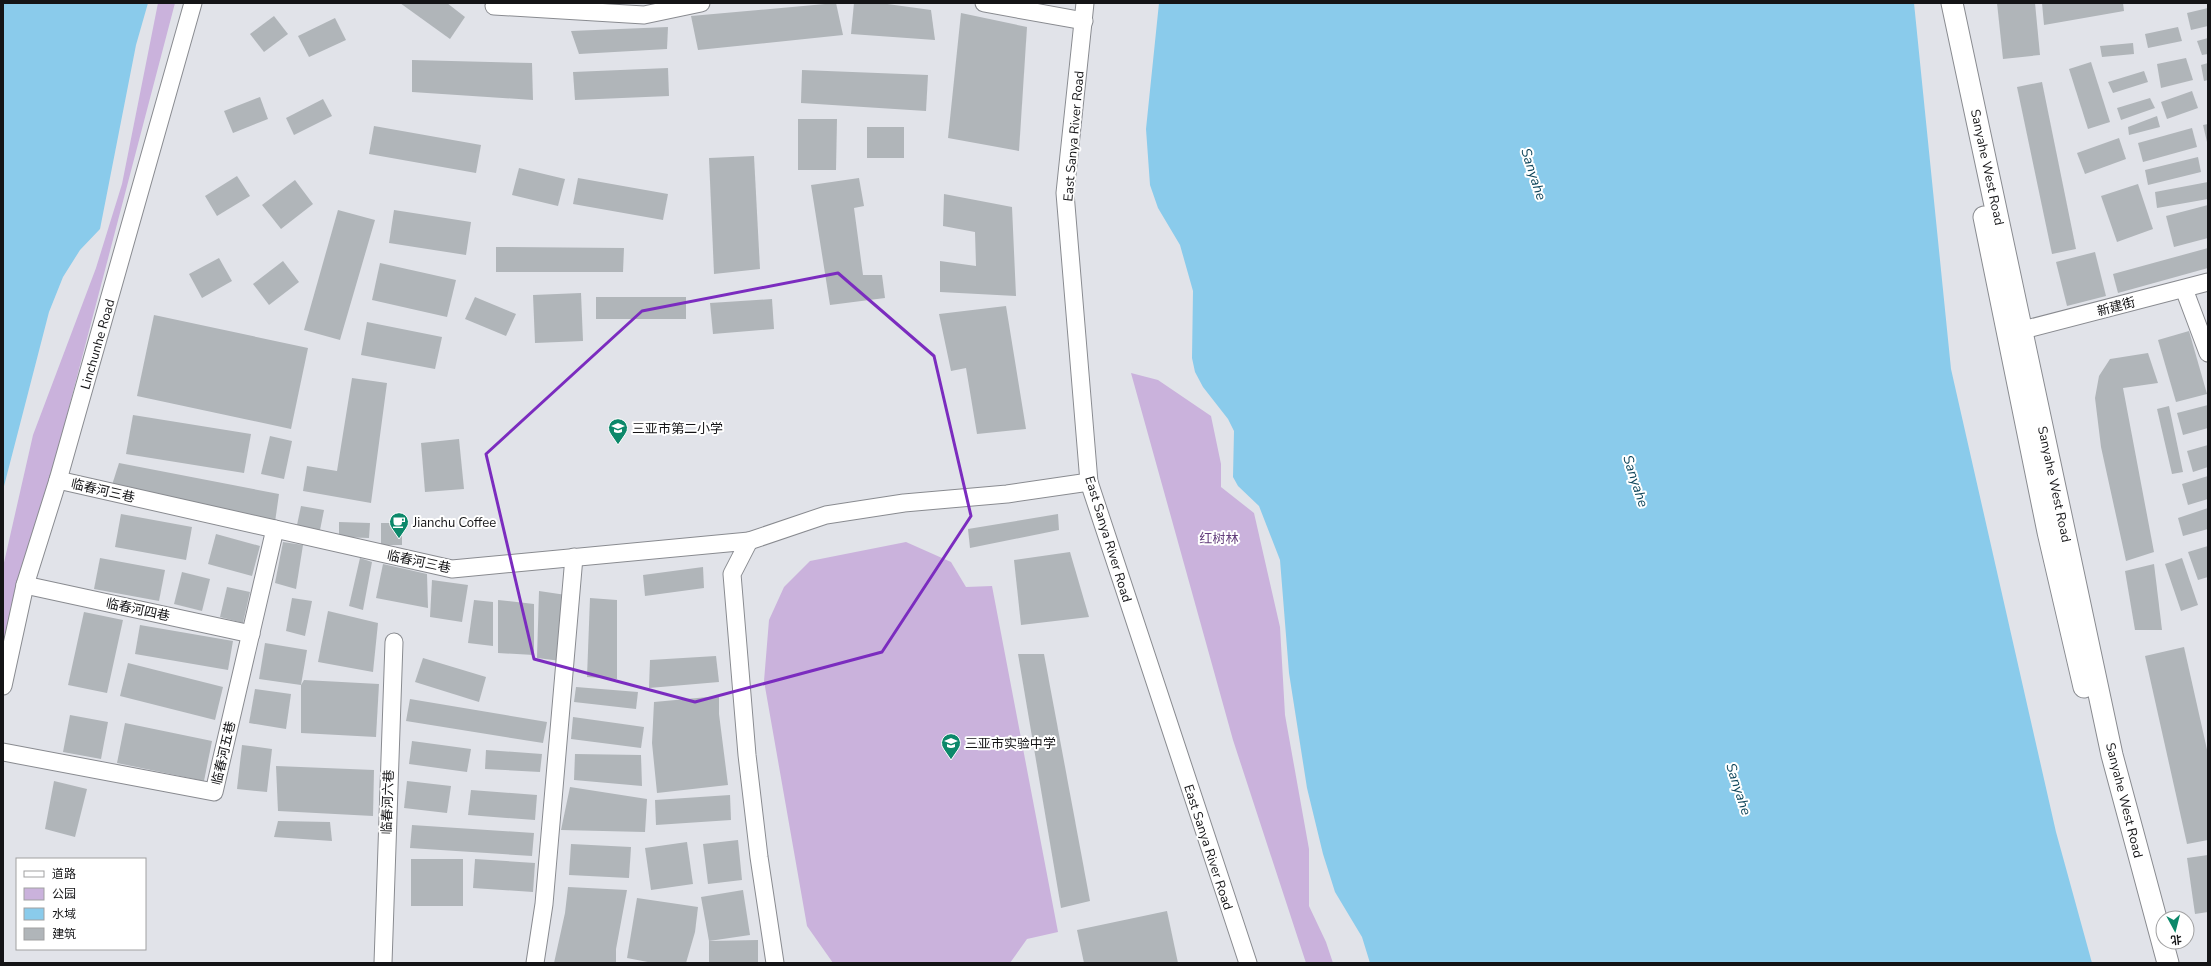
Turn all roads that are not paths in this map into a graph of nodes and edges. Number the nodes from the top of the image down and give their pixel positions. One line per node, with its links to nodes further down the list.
1 (193, 3): 13 (street, Linchunhe Road)
2 (701, 3): 7 (street)
3 (984, 3): 8 (street)
4 (1085, 3): 8 (street, East Sanya River Road)
5 (1940, 3): 27 (main road, Sanyahe West Road)
6 (1952, 3): 11 (main road, Sanyahe West Road)
7 (494, 6)
8 (1084, 20): 14 (street, East Sanya River Road)
9 (2208, 282): 10 (street, 新建街)
10 (2184, 289): 11 (street, 新建街); 12 (street)
11 (2023, 330): 28 (main road, Sanyahe West Road)
12 (2208, 353)
13 (58, 480): 15 (street, 临春河三巷); 18 (street, Linchunhe Road)
14 (1089, 482): 16 (street, 临春河三巷); 26 (street, East Sanya River Road)
15 (275, 529): 17 (street, 临春河三巷); 19 (street, 临春河五巷)
16 (748, 541): 17 (street, 临春河三巷); 25 (street)
17 (574, 557): 24 (street)
18 (25, 585): 19 (street, 临春河四巷); 21 (street, Linchunhe Road)
19 (251, 634): 22 (street, 临春河五巷)
20 (394, 642): 23 (street, 临春河六巷)
21 (3, 686)
22 (3, 752)
23 (383, 963)
24 (535, 963)
25 (775, 963)
26 (1248, 963)
27 (2154, 963)
28 (2168, 963)

